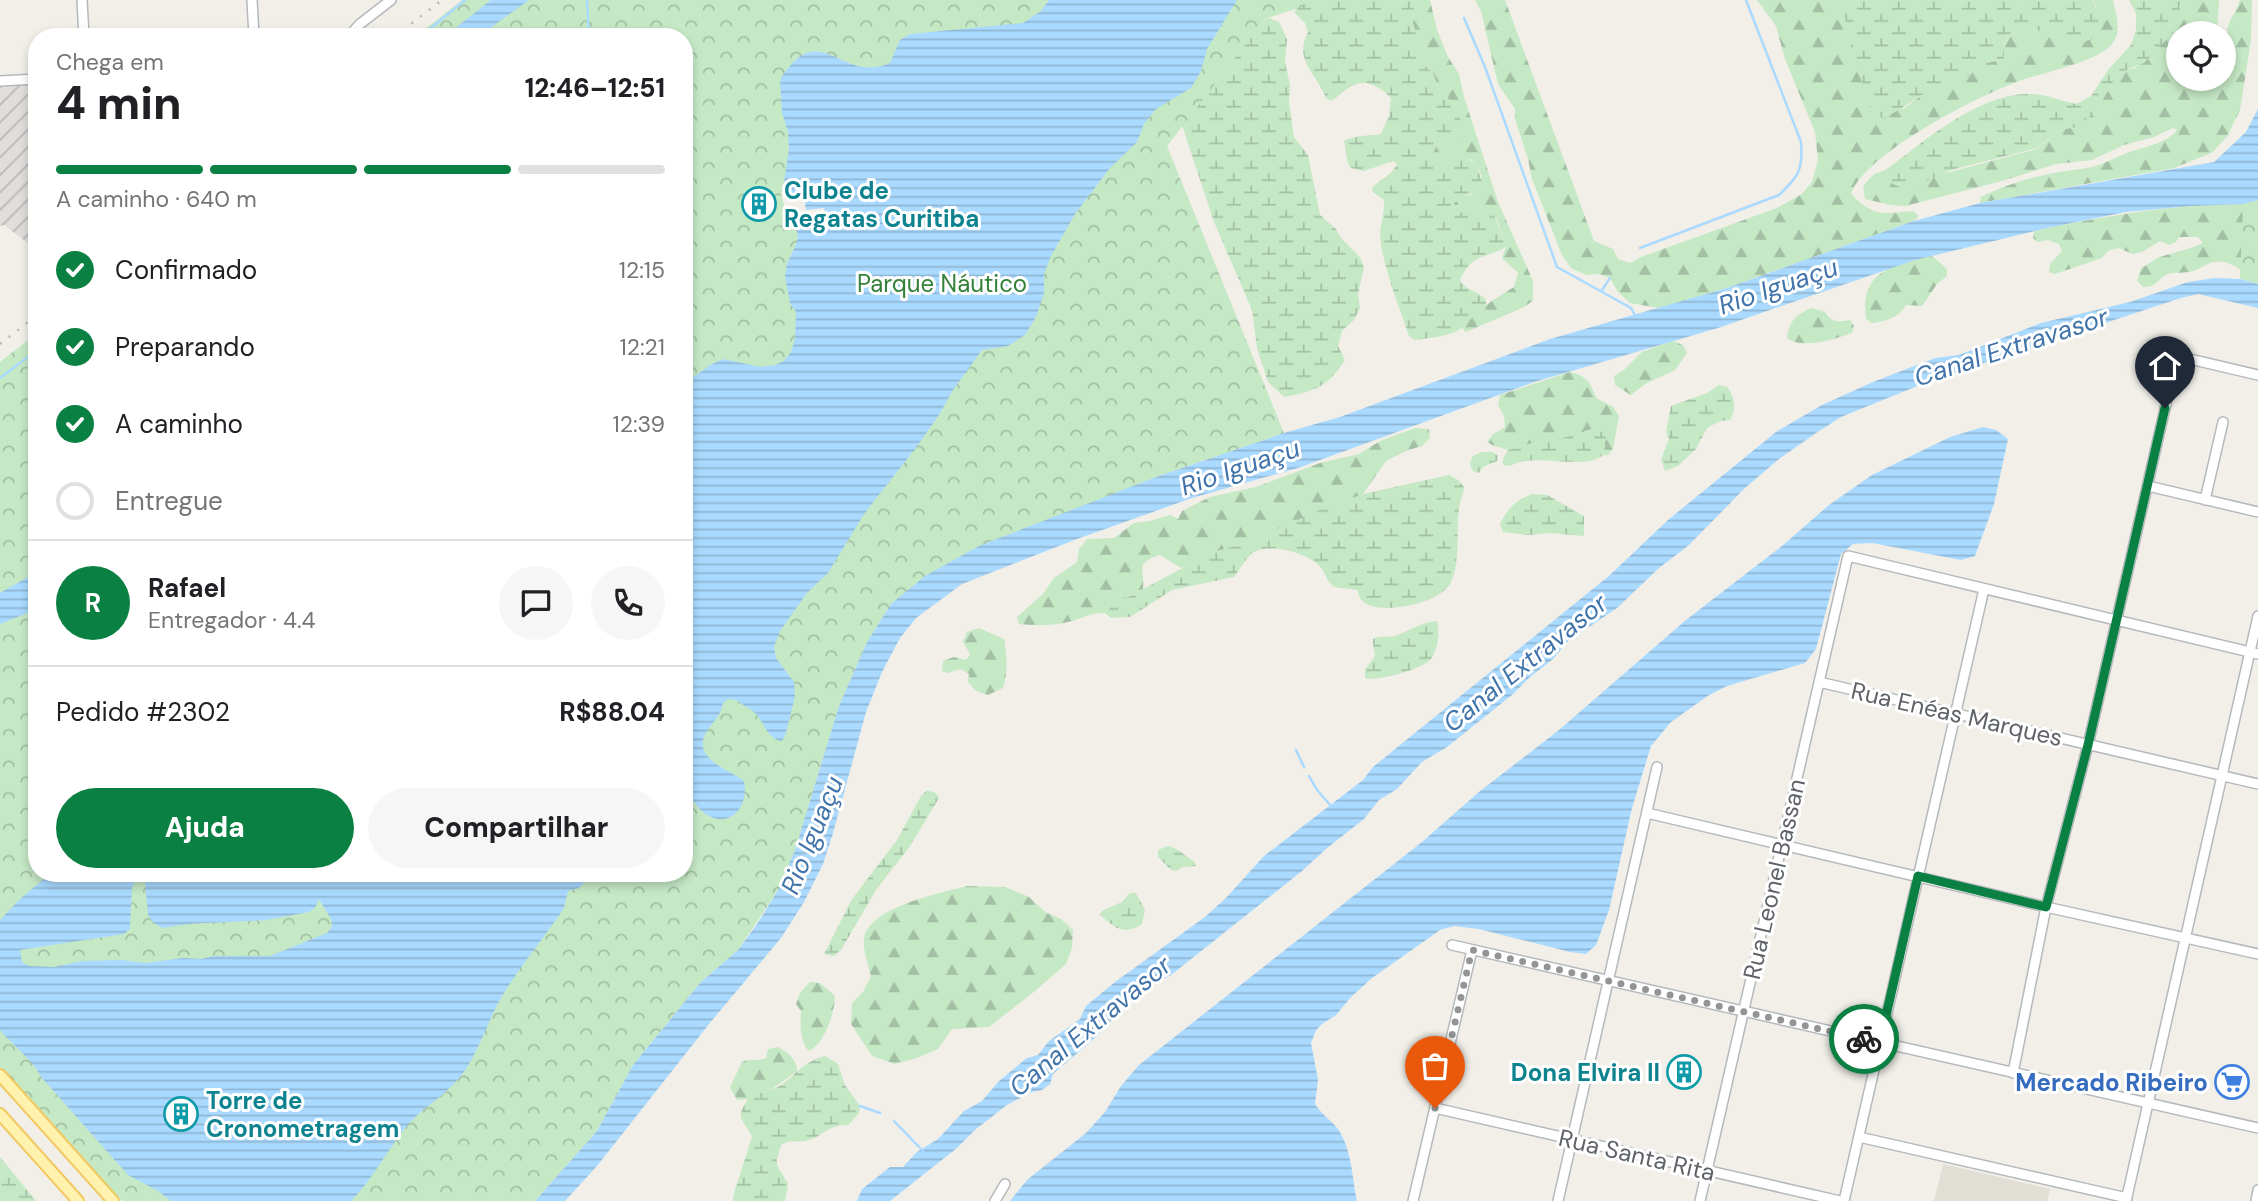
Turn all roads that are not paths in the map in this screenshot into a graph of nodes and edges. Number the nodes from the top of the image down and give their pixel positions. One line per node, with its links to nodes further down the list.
1 (82, 0): 4 (street)
2 (252, 0): 5 (street)
3 (391, 0): 6 (street)
4 (84, 28)
5 (254, 28)
6 (356, 28)
7 (28, 79): 8 (street)
8 (0, 81)
9 (2258, 375): 11 (street)
10 (2223, 422): 12 (street)
11 (2148, 486): 12 (street); 16 (street)
12 (2205, 499): 13 (street)
13 (2258, 512)
14 (1984, 589): 16 (street); 18 (street, Rua Leonel Bassan); 19 (street)
15 (2258, 616): 17 (street)
16 (2117, 620): 17 (street); 20 (street)
17 (2254, 653): 22 (street)
18 (1819, 682): 19 (street, Rua Enéas Marques); 25 (street, Rua Leonel Bassan)
19 (1955, 714): 20 (street, Rua Enéas Marques); 26 (street)
20 (2088, 745): 22 (street, Rua Enéas Marques); 27 (street)
21 (1657, 767): 24 (street)
22 (2222, 776): 23 (street, Rua Enéas Marques); 28 (street)
23 (2258, 785)
24 (1647, 813): 25 (street); 32 (street)
25 (1782, 844): 26 (street); 33 (street, Rua Leonel Bassan)
26 (1918, 876): 27 (street); 34 (street)
27 (2046, 907): 28 (street); 35 (street)
28 (2186, 937): 31 (street); 37 (street)
29 (1452, 945): 30 (street)
30 (1472, 950): 32 (street); 38 (street)
31 (2258, 954)
32 (1608, 981): 33 (street); 42 (street)
33 (1743, 1011): 34 (street); 43 (street, Rua Leonel Bassan)
34 (1880, 1042): 35 (street); 41 (street)
35 (2014, 1073): 37 (street)
36 (0, 1075): 48 (main road)
37 (2148, 1103): 40 (street); 46 (street)
38 (1435, 1108): 42 (street, Rua Santa Rita); 50 (street)
39 (0, 1114): 47 (main road)
40 (2258, 1128)
41 (1859, 1137): 46 (street); 53 (street)
42 (1572, 1140): 43 (street, Rua Santa Rita); 51 (street)
43 (1707, 1171): 52 (street, Rua Leonel Bassan); 53 (street, Rua Santa Rita)
44 (1005, 1184): 49 (street)
45 (2258, 1190): 54 (street)
46 (2127, 1200)
47 (78, 1201)
48 (113, 1201)
49 (995, 1201)
50 (1413, 1201)
51 (1558, 1201)
52 (1700, 1201)
53 (1842, 1201)
54 (2256, 1201)

